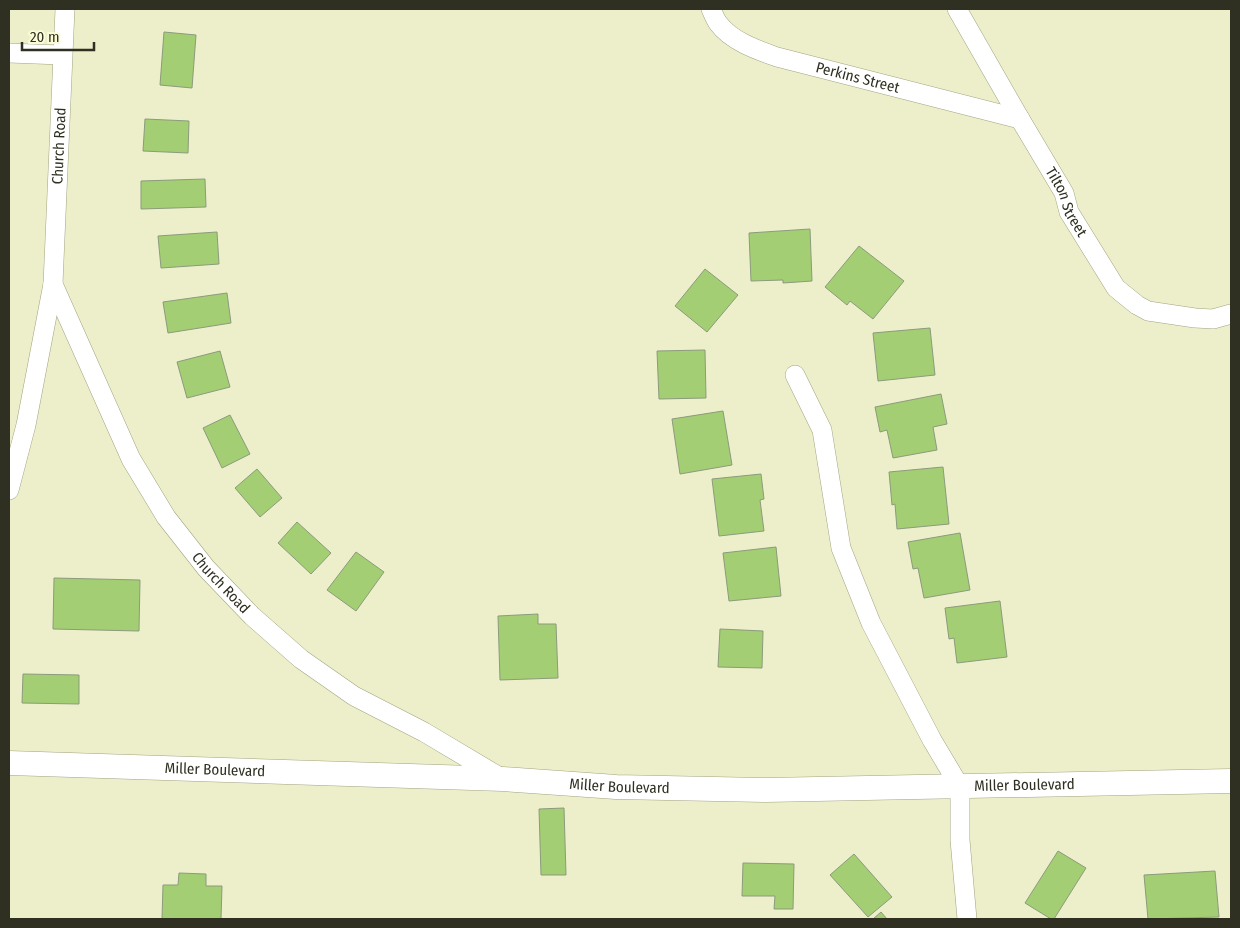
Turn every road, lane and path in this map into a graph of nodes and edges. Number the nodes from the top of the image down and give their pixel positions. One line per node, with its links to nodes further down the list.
1 (65, 9): 5 (street, Church Road)
2 (711, 9): 6 (street, Perkins Street)
3 (957, 9): 6 (street, Tilton Street)
4 (9, 53): 5 (street)
5 (61, 56): 7 (street, Church Road)
6 (1020, 120): 8 (street, Tilton Street)
7 (53, 284): 10 (street, Church Road); 12 (street, Church Road)
8 (1231, 314)
9 (795, 375): 14 (street)
10 (9, 490)
11 (9, 763): 12 (street, Miller Boulevard)
12 (503, 779): 14 (street, Miller Boulevard)
13 (1231, 781): 14 (street, Miller Boulevard)
14 (960, 787): 15 (street)
15 (967, 919)

